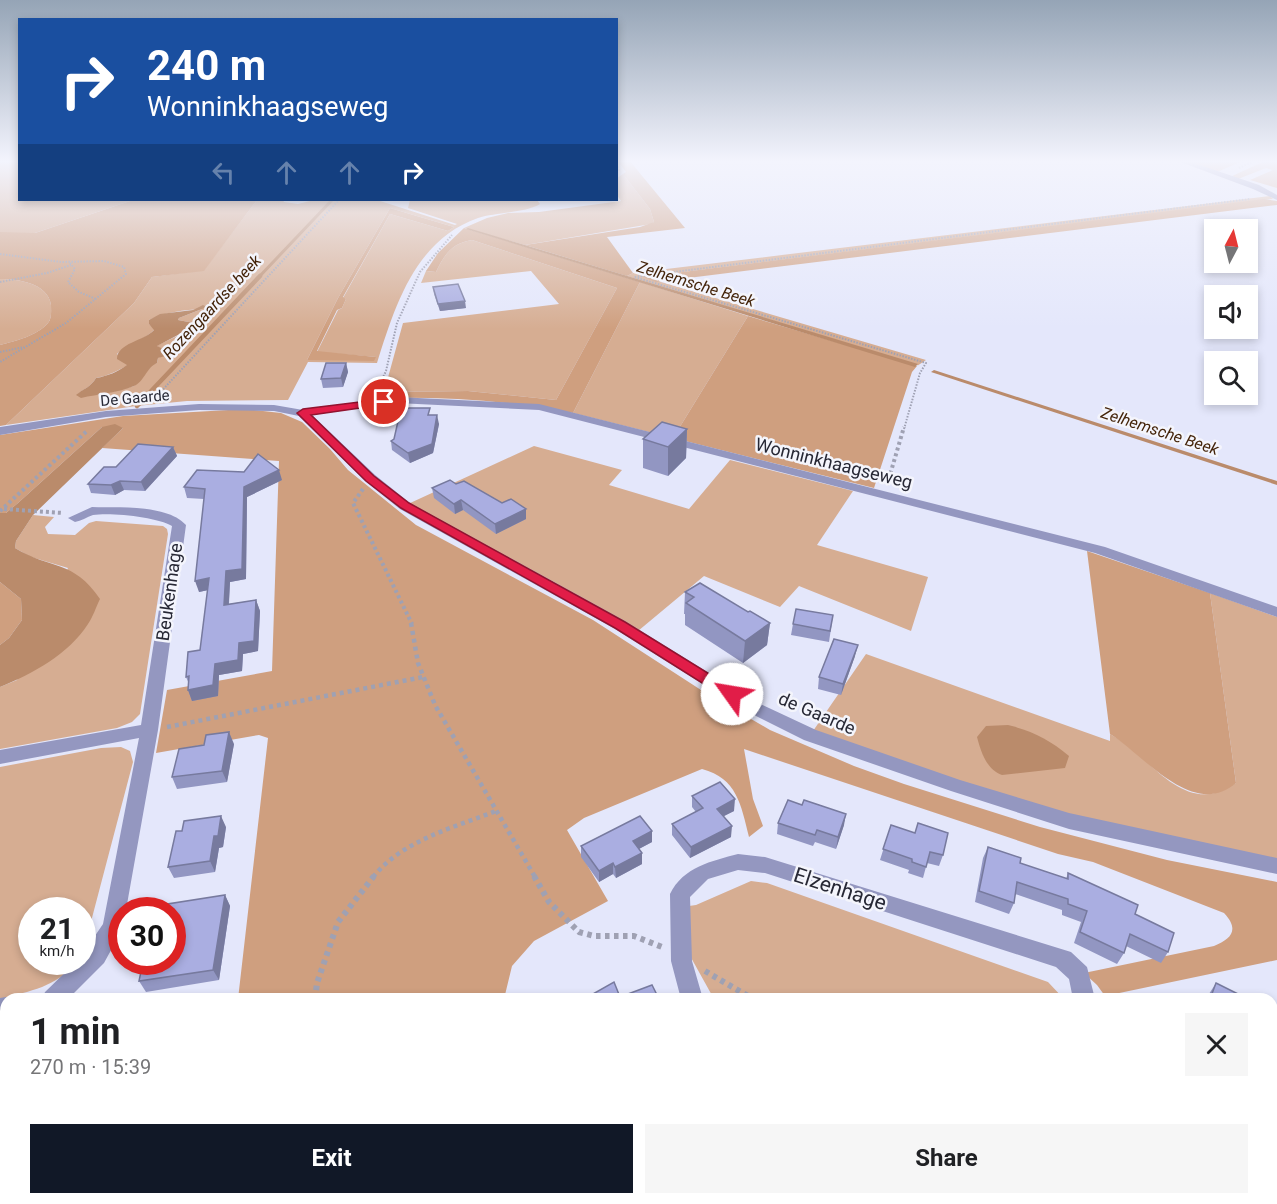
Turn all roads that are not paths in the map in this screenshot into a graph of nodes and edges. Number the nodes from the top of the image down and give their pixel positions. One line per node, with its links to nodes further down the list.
1 (303, 413): 2 (street, De Gaarde); 4 (street, Wonninkhaagseweg); 7 (street, de Gaarde)
2 (0, 431)
3 (75, 518): 5 (street, Beukenhage)
4 (1277, 612)
5 (148, 730): 6 (street); 8 (street, Beukenhage)
6 (0, 757)
7 (1277, 866)
8 (59, 993)
9 (689, 993): 10 (street, Elzenhage)
10 (1083, 993)

